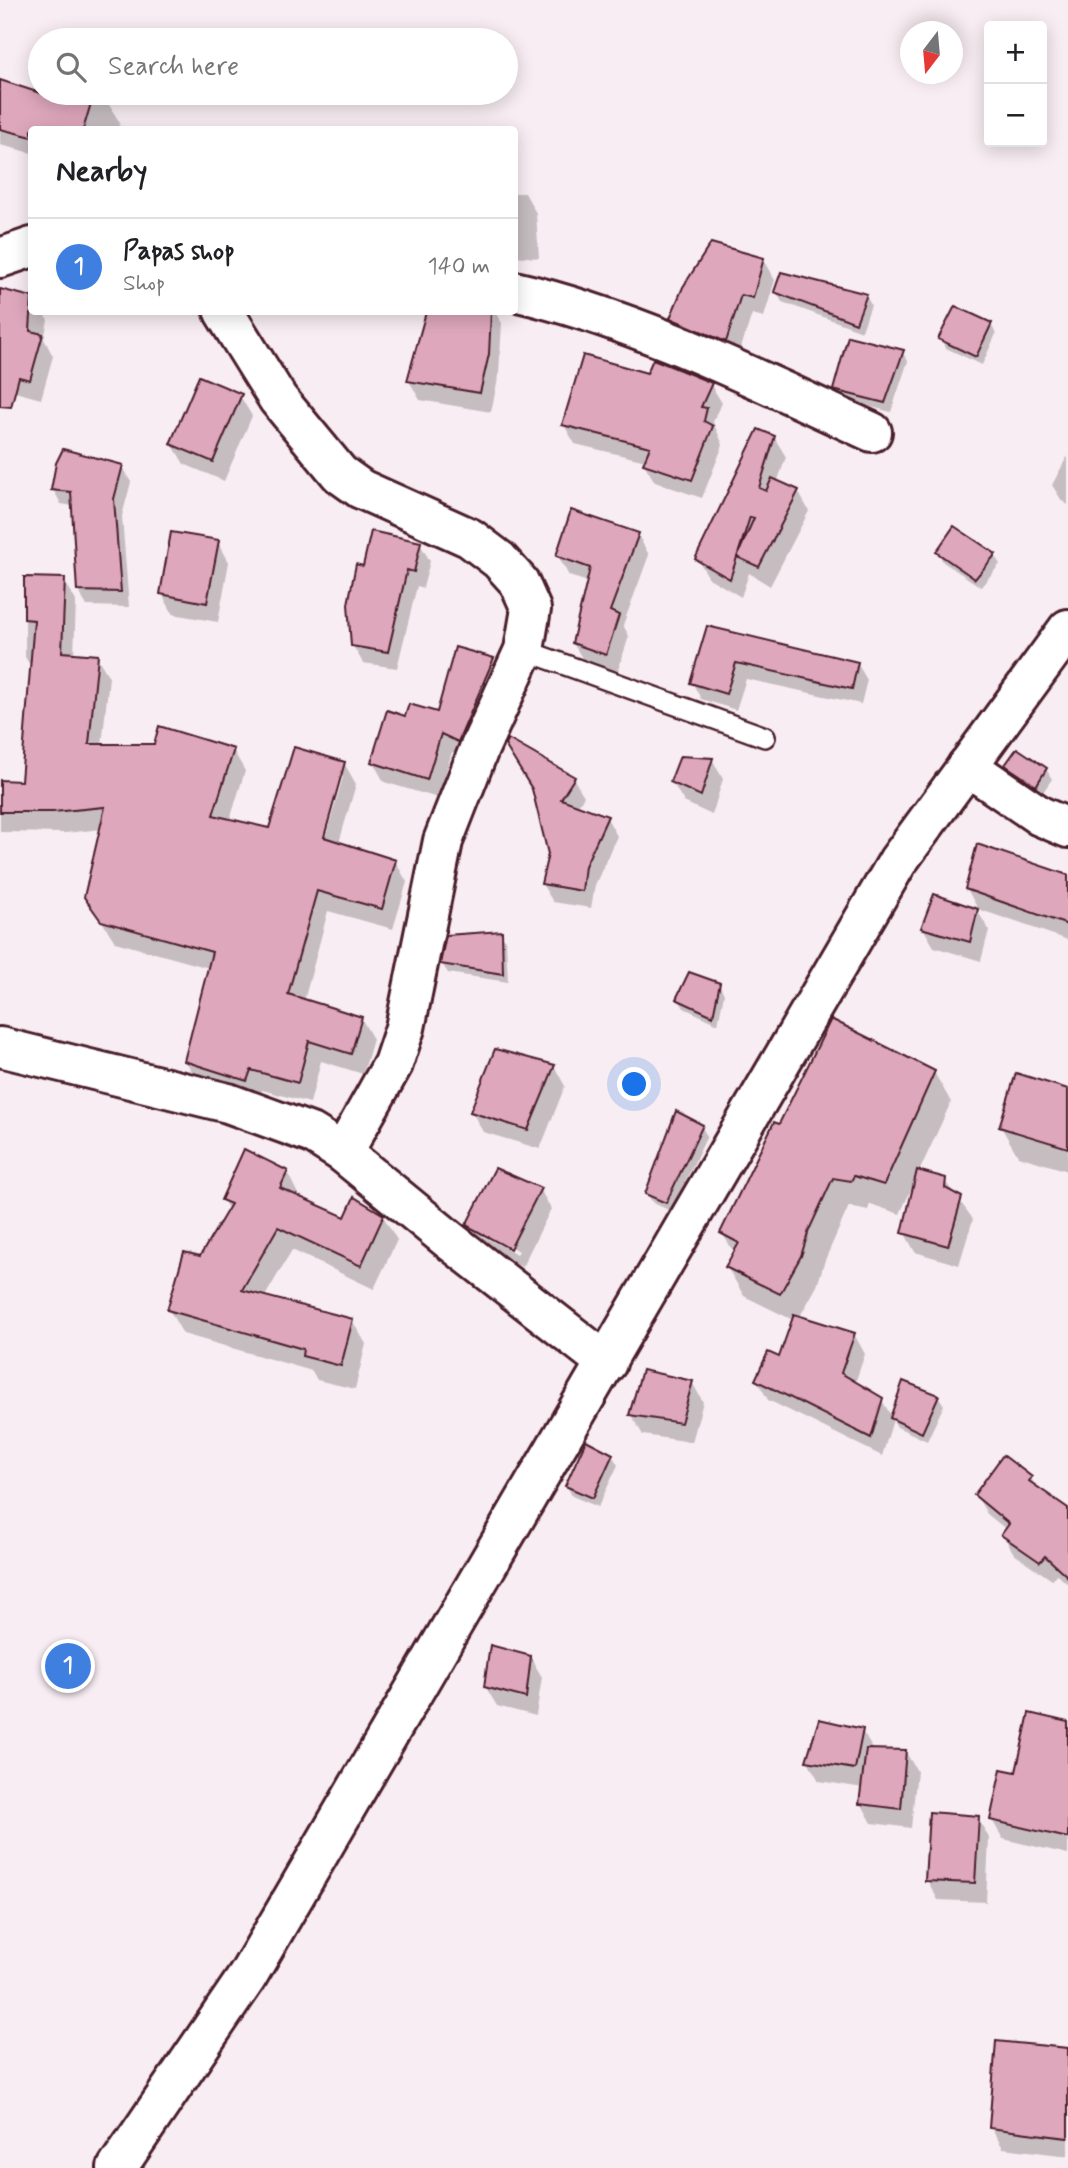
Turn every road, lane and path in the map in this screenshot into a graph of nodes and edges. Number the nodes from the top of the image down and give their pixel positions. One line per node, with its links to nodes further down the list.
1 (28, 248): 2 (street)
2 (0, 258)
3 (518, 291): 5 (street)
4 (226, 315): 7 (street)
5 (872, 432)
6 (1068, 629): 9 (street)
7 (524, 650): 8 (lane); 12 (street)
8 (765, 737)
9 (967, 766): 10 (street); 13 (street)
10 (1068, 828)
11 (0, 1047): 12 (street)
12 (344, 1153): 13 (street)
13 (607, 1363): 14 (street)
14 (117, 2168)

